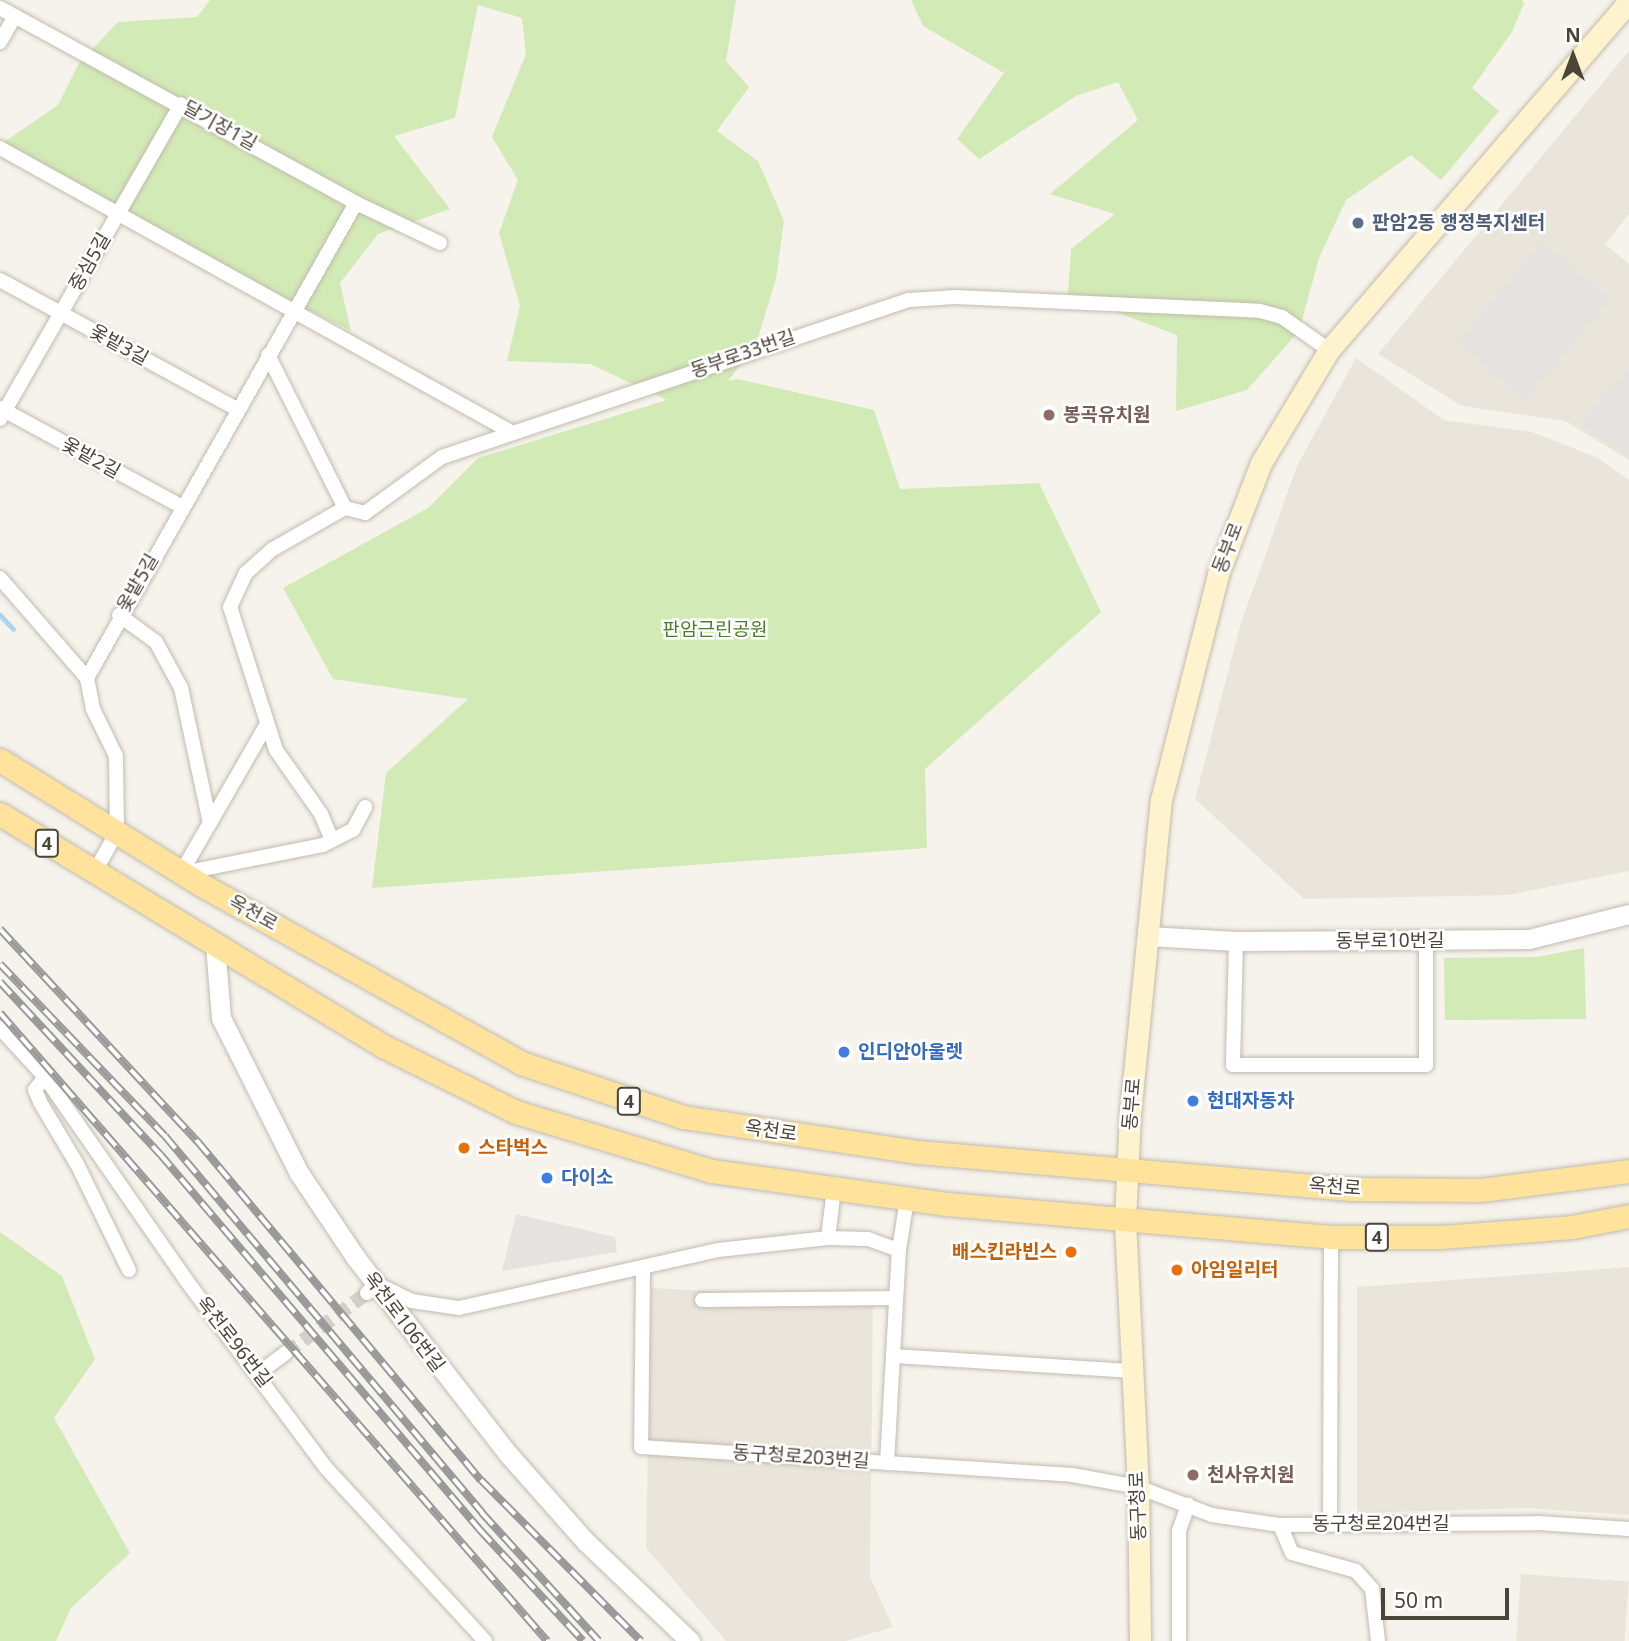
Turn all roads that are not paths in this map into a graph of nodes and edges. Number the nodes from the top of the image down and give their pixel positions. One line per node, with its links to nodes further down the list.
1 (1629, 1): 13 (main road, 동부로)
2 (0, 8): 3 (street, 달기장1길)
3 (15, 16): 4 (street); 5 (street, 달기장1길)
4 (0, 42)
5 (181, 104): 7 (street, 달기장1길); 8 (street, 중심5길)
6 (0, 148): 8 (street)
7 (356, 203): 9 (street, 달기장1길); 11 (street, 옻밭5길)
8 (118, 213): 11 (street); 12 (street, 중심5길)
9 (440, 243)
10 (0, 280): 12 (street, 옻밭3길)
11 (296, 309): 14 (street, 옻밭5길); 17 (street)
12 (61, 313): 15 (street, 옻밭3길); 16 (street, 중심5길)
13 (1329, 350): 17 (street, 동부로33번길); 33 (main road, 동부로)
14 (268, 355): 15 (street, 옻밭5길); 19 (street)
15 (238, 410): 18 (street, 옻밭5길)
16 (2, 413): 18 (street, 옻밭2길)
17 (511, 432): 19 (street, 동부로33번길)
18 (182, 507): 21 (street, 옻밭5길)
19 (345, 508): 23 (street)
20 (0, 578): 22 (street)
21 (119, 615): 22 (street, 옻밭5길); 27 (street)
22 (86, 678): 28 (street)
23 (266, 726): 27 (street); 29 (street)
24 (0, 760): 28 (main road, 옥천로 / 4)
25 (365, 807): 29 (street)
26 (0, 814): 30 (main road, 4)
27 (210, 823): 31 (street)
28 (117, 832): 30 (street); 31 (main road, 옥천로 / 4)
29 (332, 840): 31 (street)
30 (94, 873): 36 (main road, 4)
31 (181, 873): 39 (main road, 옥천로 / 4)
32 (1629, 914): 35 (street, 동부로10번길)
33 (1148, 936): 34 (street, 동부로10번길); 39 (main road, 동부로)
34 (1236, 941): 35 (street, 동부로10번길); 35 (street)
35 (1426, 941)
36 (215, 945): 41 (main road, 4); 50 (street, 옥천로106번길)
37 (0, 1028): 38 (street, 옥천로96번길)
38 (45, 1077): 49 (street); 56 (street, 옥천로96번길)
39 (1127, 1171): 40 (main road, 옥천로 / 4); 44 (main road, 동부로)
40 (1629, 1171)
41 (834, 1189): 42 (main road, 4); 46 (street)
42 (907, 1199): 44 (main road, 4); 47 (street)
43 (1629, 1216): 45 (main road, 4)
44 (1125, 1220): 45 (main road, 4); 55 (main road, 동구청로)
45 (1331, 1237): 60 (street)
46 (828, 1238): 47 (street); 48 (street)
47 (899, 1251): 51 (street)
48 (643, 1269): 50 (street); 57 (street, 동구청로203번길)
49 (129, 1270)
50 (372, 1289): 64 (street, 옥천로106번길)
51 (896, 1298): 52 (street); 54 (street)
52 (702, 1300)
53 (286, 1353): 56 (street)
54 (893, 1356): 55 (street); 57 (street)
55 (1131, 1371): 58 (main road, 동구청로)
56 (259, 1373): 63 (street, 옥천로96번길)
57 (887, 1463): 58 (street, 동구청로203번길)
58 (1138, 1486): 59 (street, 동구청로204번길); 65 (main road, 동구청로)
59 (1188, 1505): 61 (street, 동구청로204번길); 66 (street)
60 (1330, 1523): 61 (street, 동구청로204번길); 62 (street, 동구청로204번길)
61 (1280, 1525): 67 (street)
62 (1629, 1529)
63 (485, 1641)
64 (691, 1641)
65 (1140, 1641)
66 (1179, 1641)
67 (1378, 1641)

